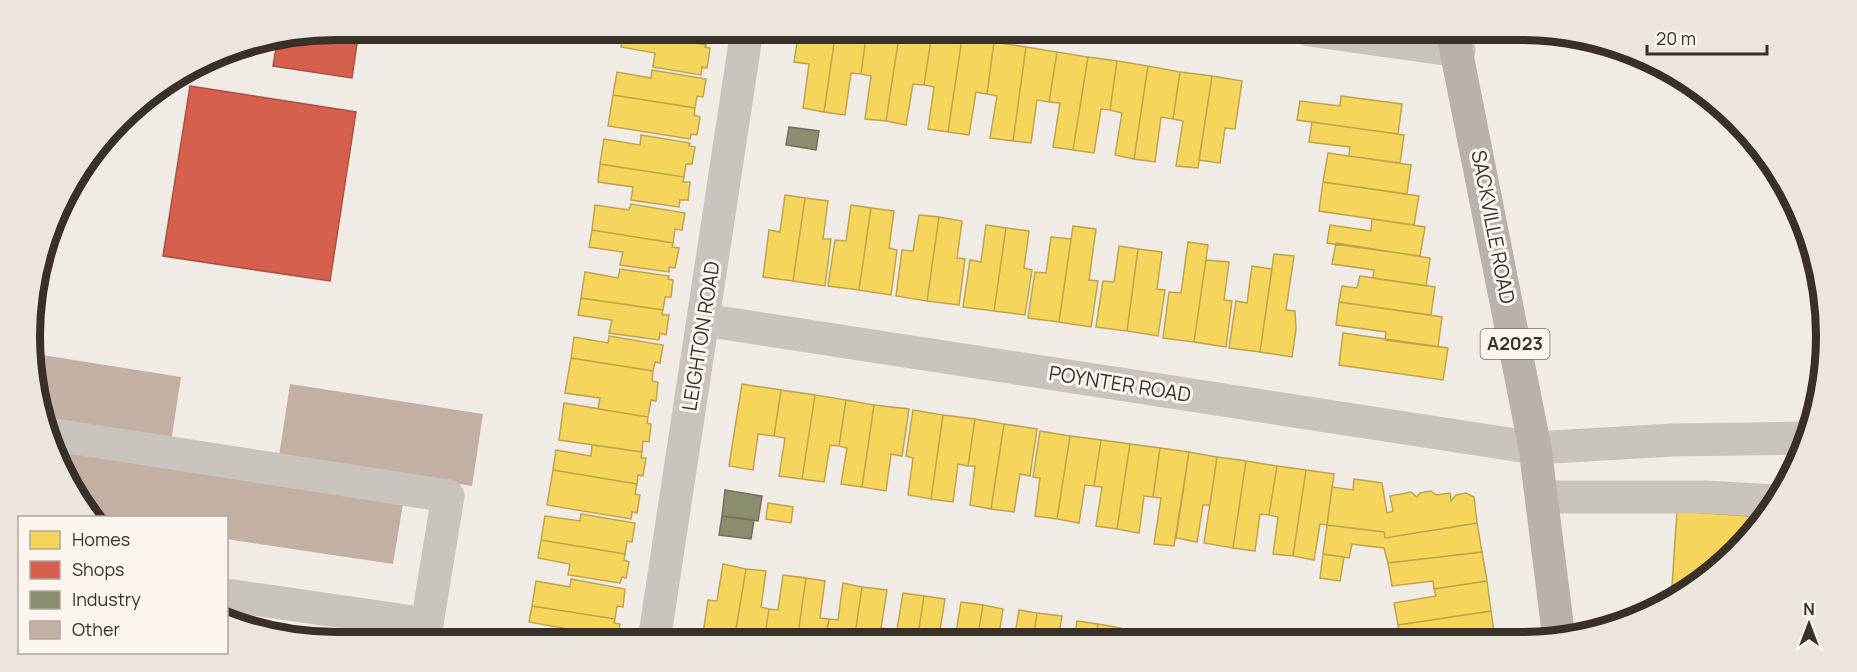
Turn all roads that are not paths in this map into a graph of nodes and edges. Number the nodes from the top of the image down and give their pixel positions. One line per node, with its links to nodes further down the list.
1 (746, 40): 3 (street, LEIGHTON ROAD)
2 (1455, 41): 6 (main road, SACKVILLE ROAD / A2023)
3 (704, 320): 6 (street, POYNTER ROAD); 11 (street, LEIGHTON ROAD)
4 (58, 435): 9 (street)
5 (1798, 438): 6 (street, POYNTER ROAD)
6 (1535, 448): 7 (main road, SACKVILLE ROAD / A2023)
7 (1542, 497): 8 (street); 10 (main road, SACKVILLE ROAD / A2023)
8 (1767, 500)
9 (228, 595)
10 (1558, 629)
11 (655, 632)

